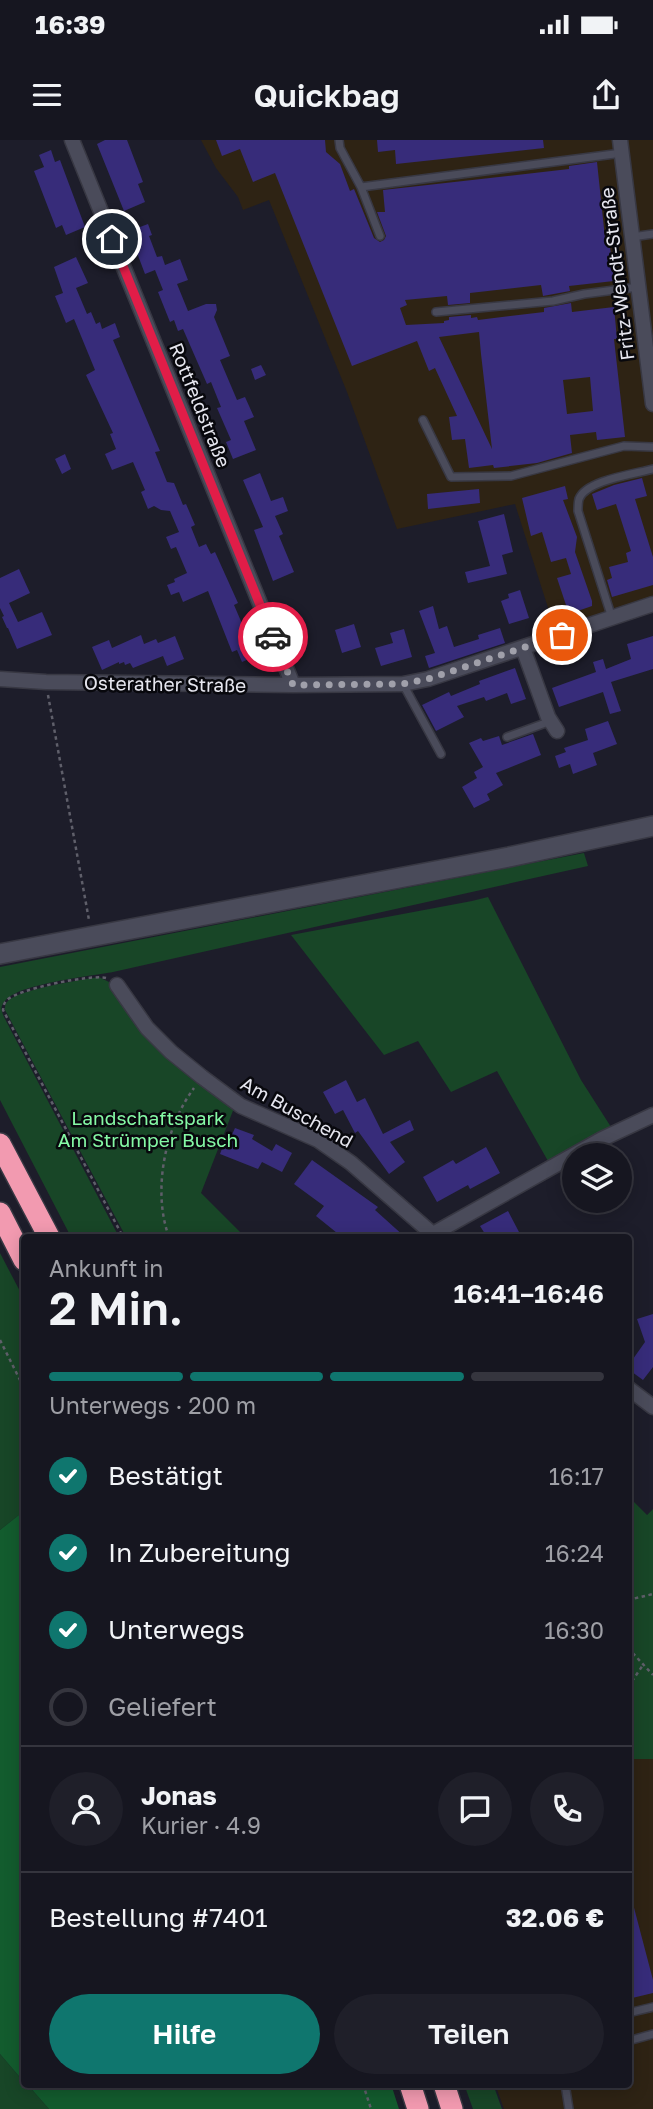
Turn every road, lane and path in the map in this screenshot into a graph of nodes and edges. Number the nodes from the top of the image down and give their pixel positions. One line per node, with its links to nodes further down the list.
1 (72, 140): 21 (street, Rottfeldstraße)
2 (339, 140): 4 (lane)
3 (621, 147): 4 (lane); 7 (street, Fritz-Wendt-Straße)
4 (360, 187): 6 (lane)
5 (653, 234): 7 (lane)
6 (380, 236)
7 (632, 237): 8 (street, Fritz-Wendt-Straße)
8 (638, 287): 9 (lane); 10 (street, Fritz-Wendt-Straße)
9 (436, 312)
10 (653, 404)
11 (423, 419): 12 (lane)
12 (653, 447)
13 (653, 469): 15 (lane)
14 (653, 604): 15 (street, Osterather Straße)
15 (612, 618): 16 (street, Osterather Straße)
16 (523, 648): 20 (street, Osterather Straße); 22 (street)
17 (0, 663): 18 (street)
18 (2, 679): 19 (street, Osterather Straße)
19 (46, 682): 21 (street, Osterather Straße); 26 (path)
20 (402, 684): 21 (street, Osterather Straße); 24 (lane)
21 (293, 685)
22 (554, 726): 23 (lane)
23 (507, 737)
24 (441, 754)
25 (653, 825): 27 (main road)
26 (90, 922)
27 (0, 954)
28 (117, 985): 29 (street, Am Buschend); 34 (path)
29 (202, 1077): 35 (path); 36 (street, Am Buschend)
30 (653, 1115): 37 (street)
31 (0, 1144): 33 (highway)
32 (0, 1213): 38 (highway)
33 (47, 1234)
34 (121, 1234)
35 (168, 1234)
36 (432, 1234)
37 (437, 1234)
38 (21, 1254)
39 (0, 1340): 40 (path)
40 (21, 1382)
41 (632, 1391): 42 (street)
42 (653, 1407)
43 (653, 1594): 44 (path)
44 (632, 1599)
45 (632, 1653): 46 (path)
46 (643, 1665): 47 (path); 48 (path)
47 (653, 1675)
48 (632, 1681)
49 (653, 2007): 50 (lane)
50 (632, 2012)
51 (653, 2034): 52 (lane)
52 (632, 2040)
53 (364, 2088): 57 (path)
54 (411, 2088): 58 (highway)
55 (445, 2088): 59 (highway)
56 (566, 2088): 60 (lane)
57 (371, 2109)
58 (418, 2109)
59 (452, 2109)
60 (569, 2109)

